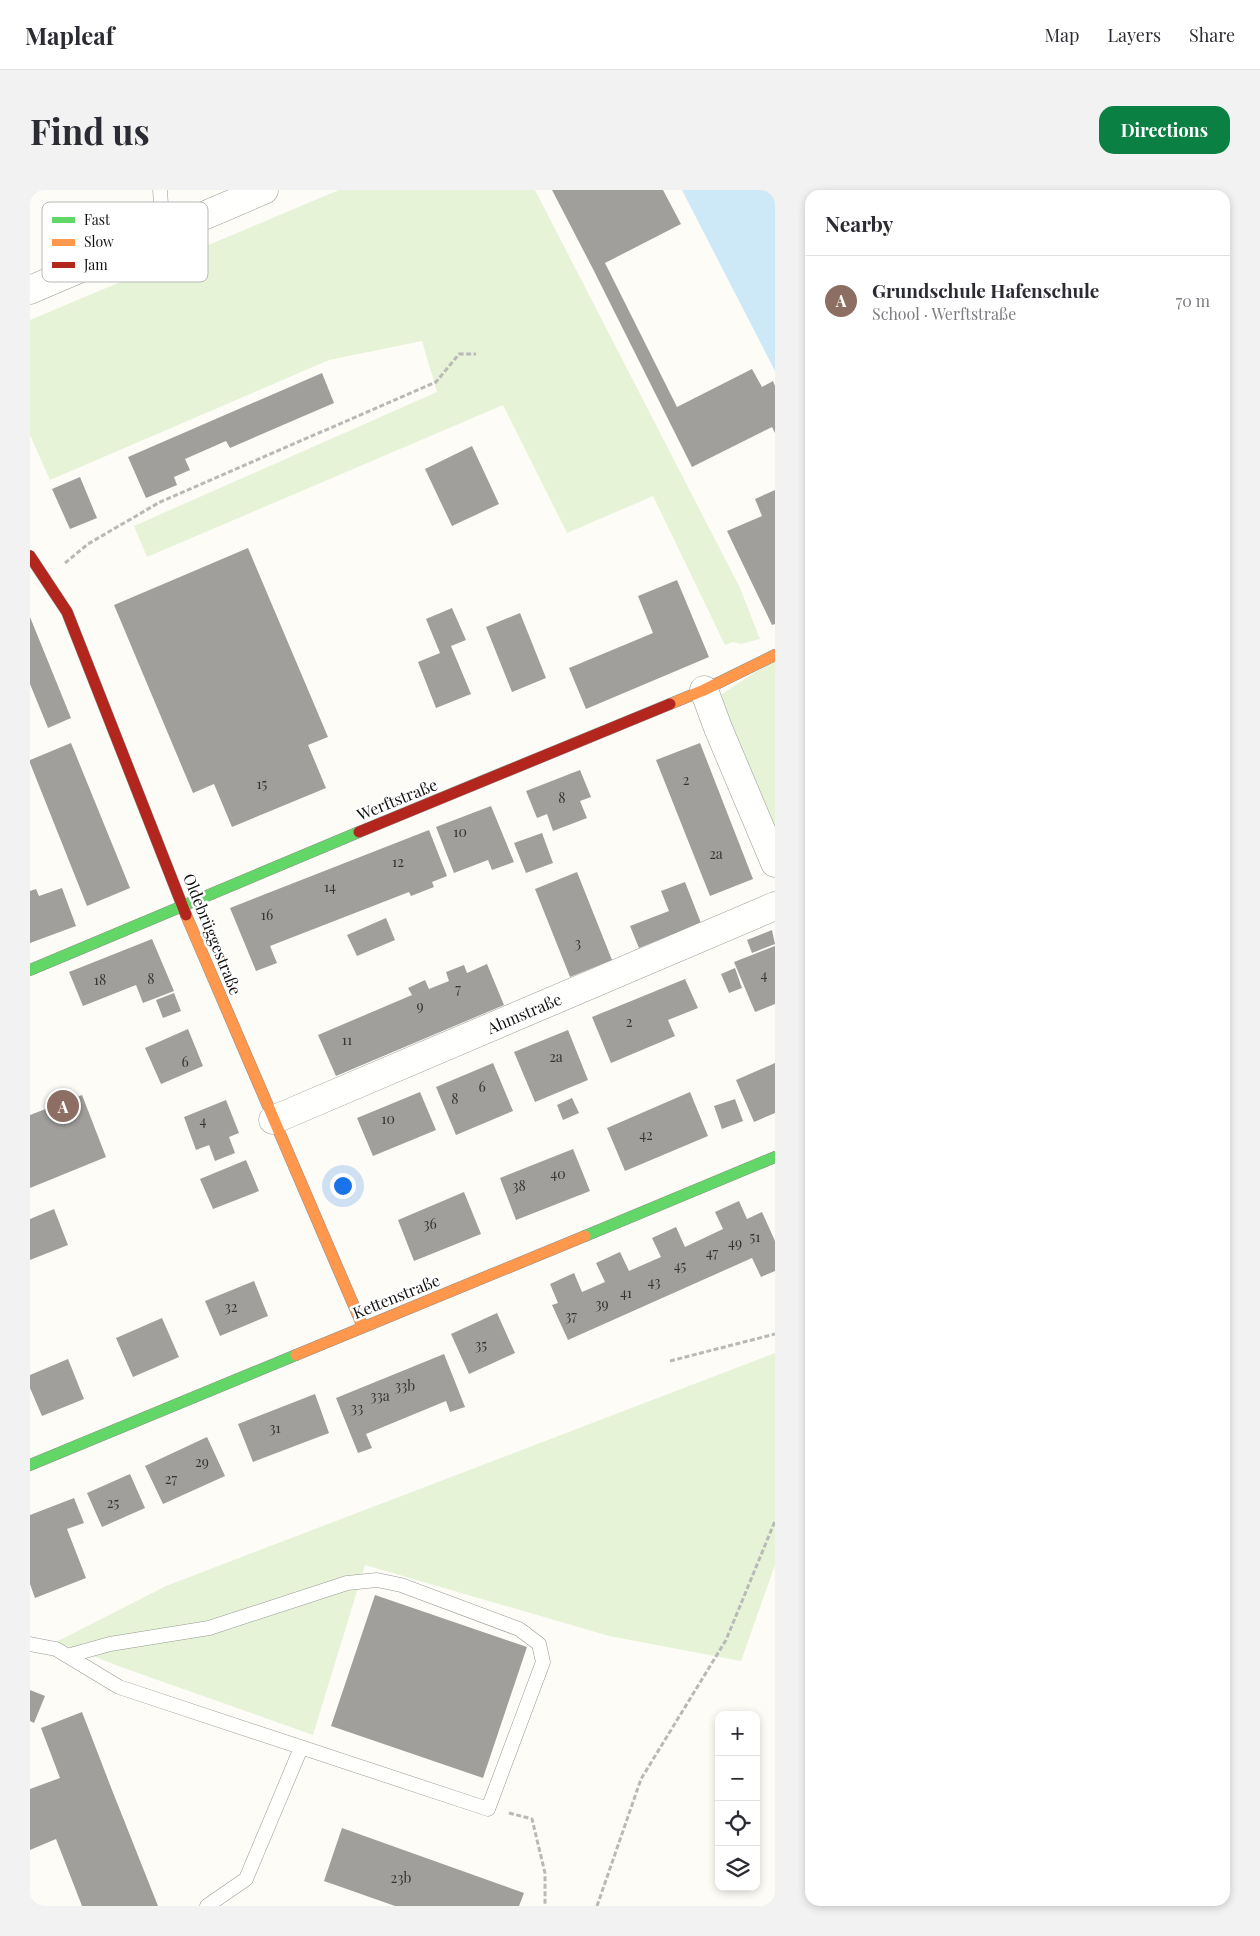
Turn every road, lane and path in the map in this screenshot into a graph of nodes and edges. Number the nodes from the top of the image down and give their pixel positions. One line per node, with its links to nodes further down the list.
1 (264, 190): 2 (street)
2 (208, 214)
3 (49, 282): 4 (street)
4 (30, 290)
5 (476, 354): 7 (path)
6 (30, 556): 7 (street, Oldebrüggestraße)
7 (45, 578): 11 (street, Oldebrüggestraße)
8 (775, 655): 9 (street, Werftstraße)
9 (704, 690): 10 (street); 11 (street, Werftstraße)
10 (775, 863)
11 (182, 905): 13 (street, Werftstraße); 14 (street, Oldebrüggestraße)
12 (775, 906): 14 (street, Ahmstraße)
13 (30, 970)
14 (273, 1120): 16 (street, Oldebrüggestraße)
15 (775, 1157): 16 (street, Kettenstraße)
16 (363, 1327): 19 (street, Kettenstraße)
17 (775, 1334): 18 (path)
18 (670, 1361)
19 (30, 1465)
20 (775, 1521): 27 (path)
21 (30, 1644): 22 (lane)
22 (67, 1656): 23 (lane); 24 (lane)
23 (301, 1748): 24 (lane); 25 (lane)
24 (488, 1809): 26 (path)
25 (207, 1906)
26 (545, 1906)
27 (597, 1906)

